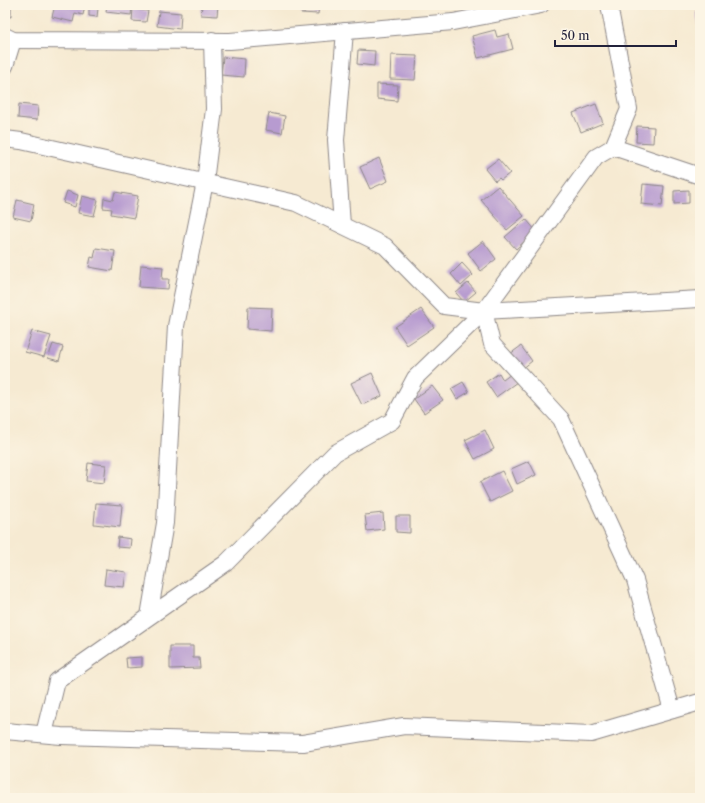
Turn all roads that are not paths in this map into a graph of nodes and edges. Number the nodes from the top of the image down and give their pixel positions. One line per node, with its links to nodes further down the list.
1 (541, 5): 3 (street)
2 (609, 5): 8 (street)
3 (345, 31): 5 (street); 11 (street)
4 (9, 38): 5 (street); 6 (street)
5 (212, 40): 10 (street)
6 (5, 66)
7 (5, 139): 10 (street)
8 (613, 148): 9 (street); 13 (street)
9 (700, 176)
10 (205, 182): 11 (street); 14 (street)
11 (342, 225): 13 (street)
12 (700, 299): 13 (street)
13 (484, 311): 14 (street); 16 (street)
14 (149, 616): 18 (street)
15 (700, 702): 16 (street)
16 (672, 710): 18 (street)
17 (5, 731): 18 (street)
18 (44, 734)

